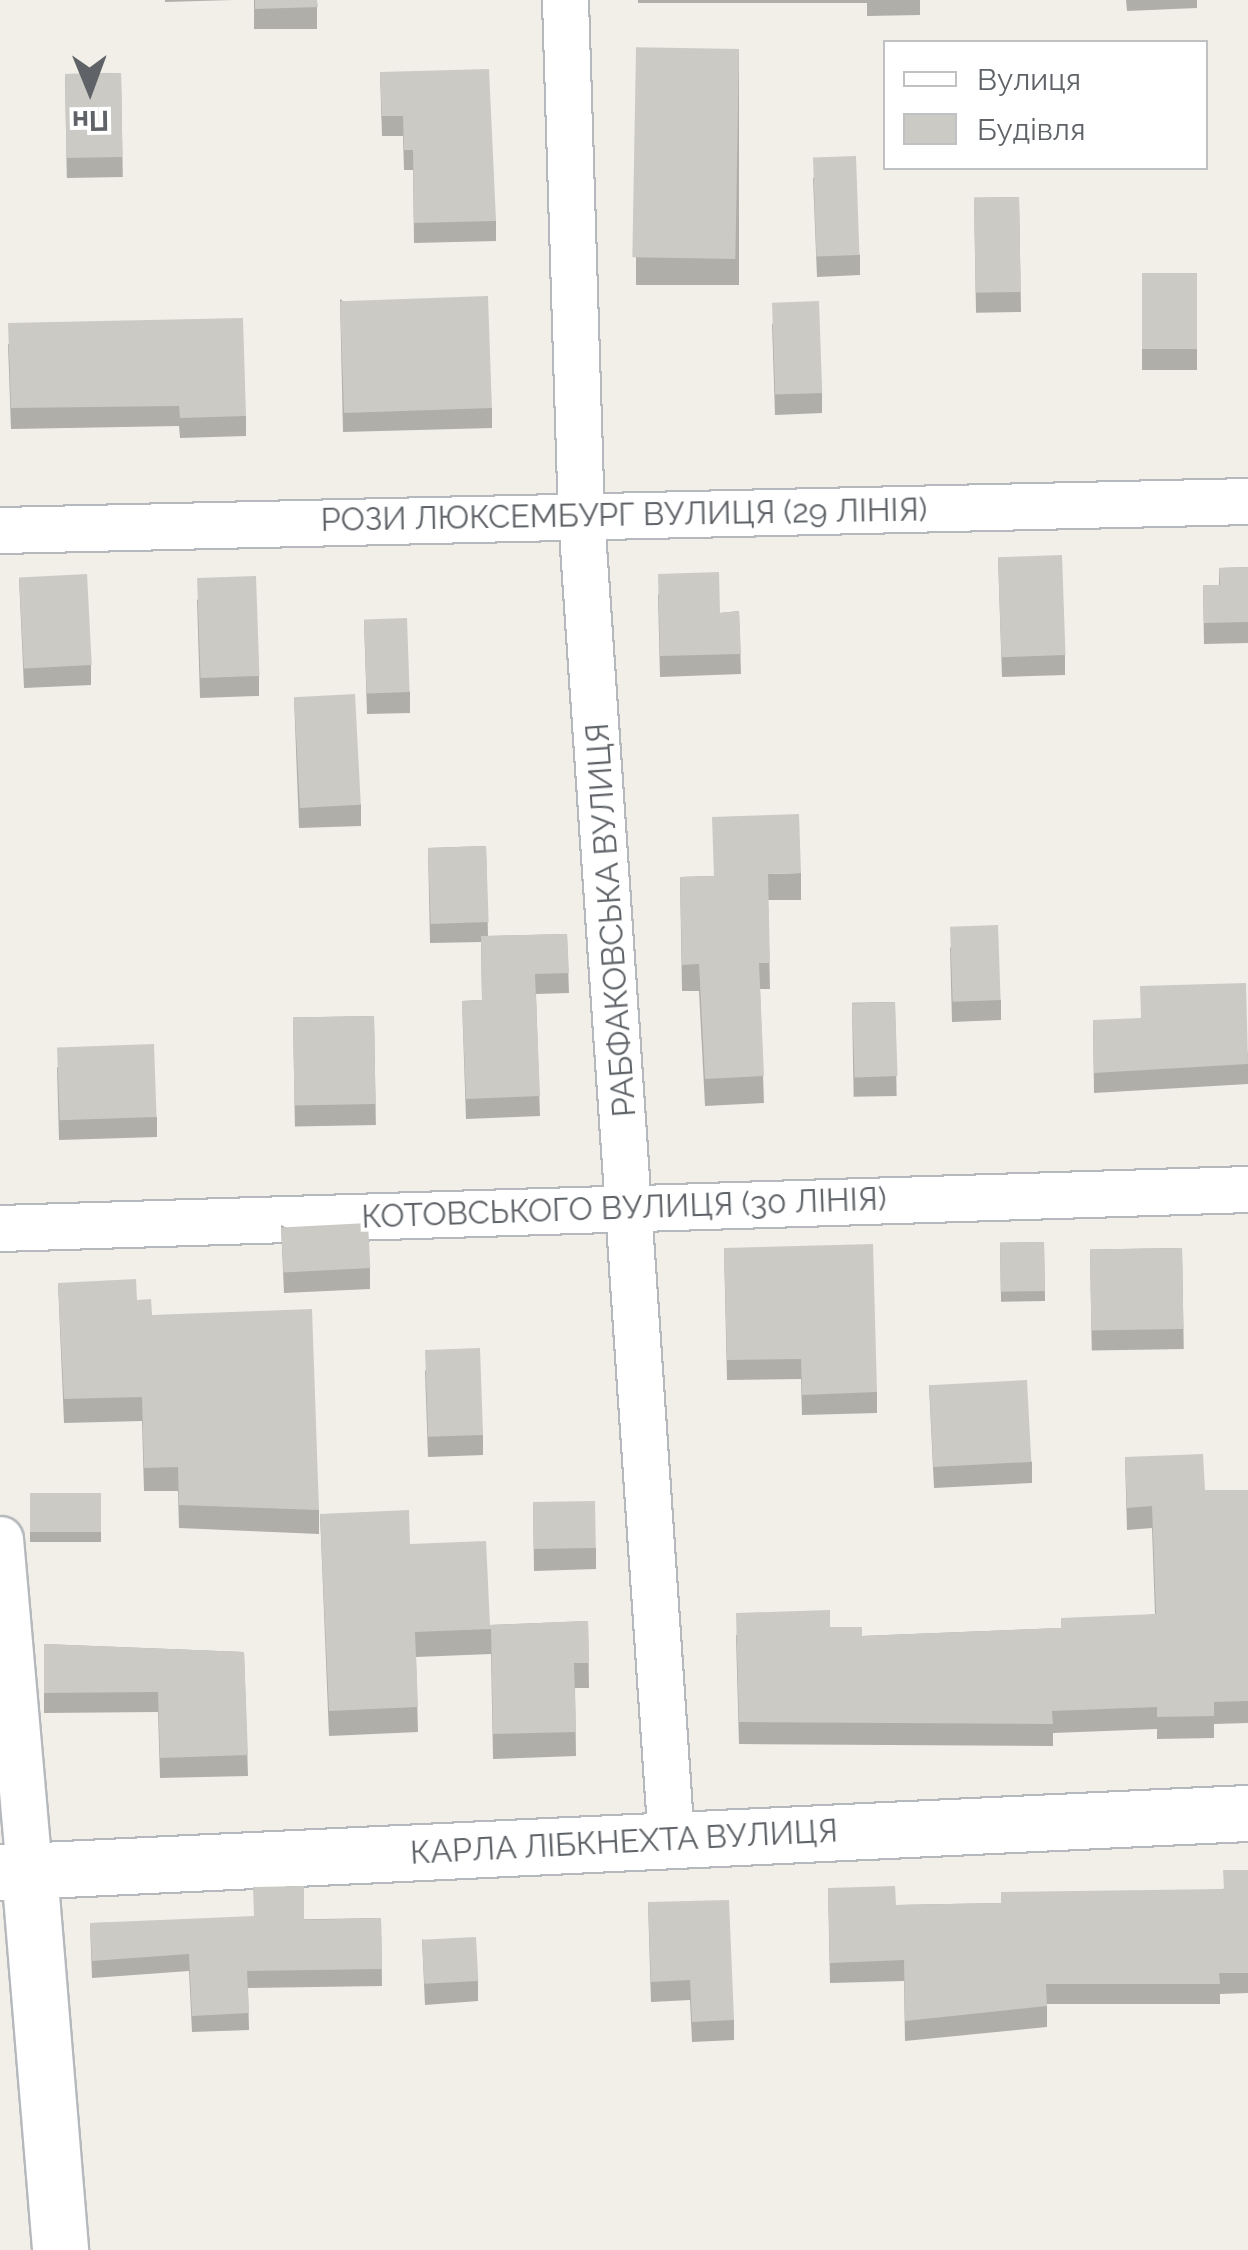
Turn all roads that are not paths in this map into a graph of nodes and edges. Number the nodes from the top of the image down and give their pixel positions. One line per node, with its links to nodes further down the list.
1 (564, 0): 3 (street, РАБФАКОВСЬКА ВУЛИЦЯ)
2 (1248, 501): 3 (street, РОЗИ ЛЮКСЕМБУРГ ВУЛИЦЯ (29 ЛIНIЯ))
3 (580, 516): 4 (street, РОЗИ ЛЮКСЕМБУРГ ВУЛИЦЯ (29 ЛIНIЯ)); 6 (street, РАБФАКОВСЬКА ВУЛИЦЯ)
4 (0, 530)
5 (1248, 1189): 6 (street, КОТОВСЬКОГО ВУЛИЦЯ (30 ЛIНIЯ))
6 (632, 1208): 7 (street, КОТОВСЬКОГО ВУЛИЦЯ (30 ЛIНIЯ)); 10 (street, РАБФАКОВСЬКА ВУЛИЦЯ)
7 (0, 1228)
8 (0, 1539): 11 (street)
9 (1248, 1813): 10 (street, КАРЛА ЛІБКНЕХТА ВУЛИЦЯ)
10 (671, 1840): 11 (street, КАРЛА ЛІБКНЕХТА ВУЛИЦЯ)
11 (14, 1871): 12 (street)
12 (60, 2250)

